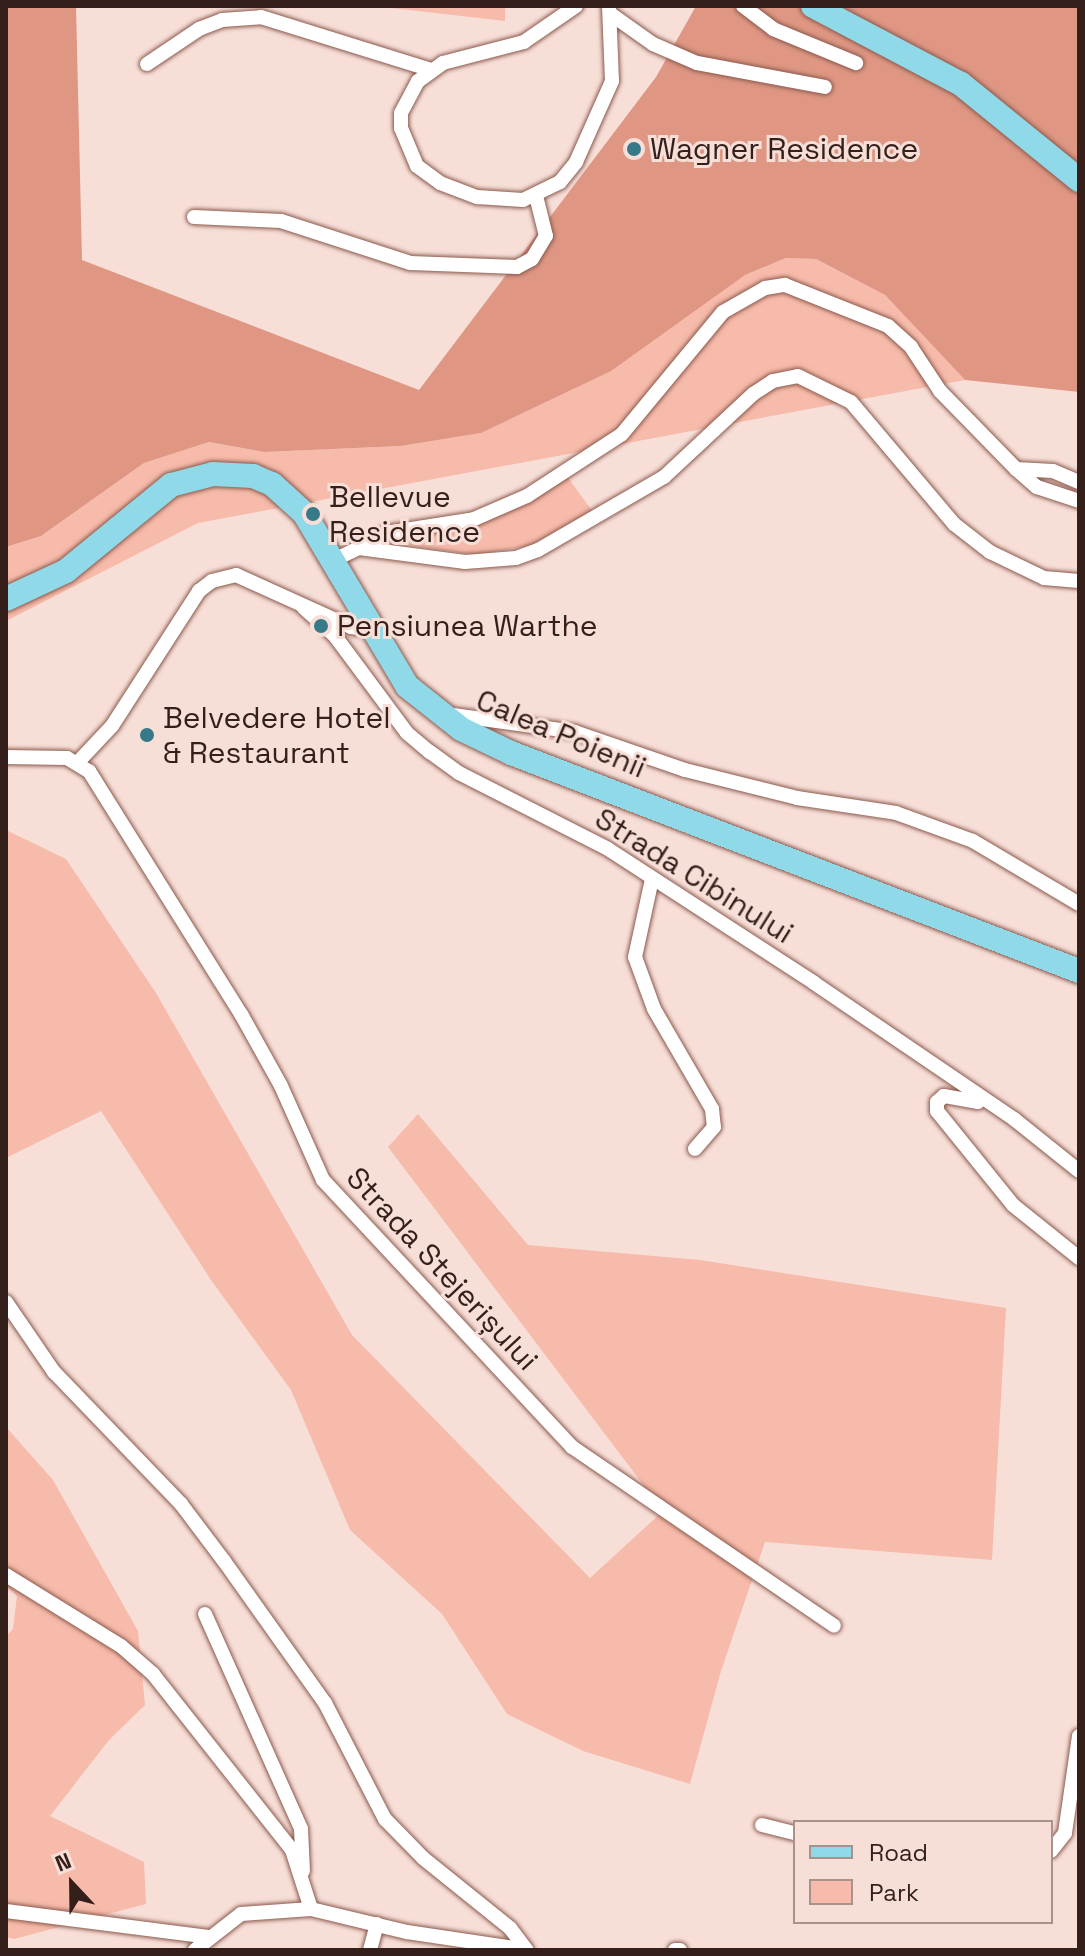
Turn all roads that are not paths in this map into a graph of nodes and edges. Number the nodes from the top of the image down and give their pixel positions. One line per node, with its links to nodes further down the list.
1 (576, 6): 7 (street)
2 (743, 6): 5 (street)
3 (813, 6): 9 (main road)
4 (611, 10): 8 (street); 10 (street)
5 (856, 63)
6 (147, 64): 7 (street)
7 (431, 70): 10 (street)
8 (825, 87)
9 (1079, 180)
10 (536, 196): 11 (street)
11 (194, 217)
12 (1016, 469): 13 (street); 14 (street); 15 (street)
13 (1079, 482)
14 (1079, 501)
15 (359, 548): 16 (street); 17 (street)
16 (334, 560): 18 (main road, Calea Poienii); 20 (main road, Calea Poienii)
17 (1079, 581)
18 (6, 599)
19 (303, 607): 20 (street); 23 (street); 24 (street, Strada Cibinului)
20 (373, 630): 21 (main road, Calea Poienii)
21 (435, 712): 25 (street); 26 (main road, Calea Poienii)
22 (6, 757): 23 (street)
23 (79, 761): 34 (street, Strada Stejerișului)
24 (652, 879): 27 (street, Strada Cibinului); 28 (street)
25 (1079, 904)
26 (1079, 971)
27 (990, 1105): 29 (street, Strada Cibinului); 30 (street)
28 (695, 1149)
29 (1079, 1171)
30 (1079, 1258)
31 (6, 1302): 46 (street)
32 (6, 1575): 39 (street)
33 (205, 1614): 39 (street)
34 (834, 1626)
35 (1079, 1736): 38 (street)
36 (762, 1825): 37 (street)
37 (793, 1833)
38 (1053, 1848)
39 (302, 1879): 40 (street)
40 (311, 1909): 42 (street); 43 (street)
41 (6, 1911): 43 (street)
42 (377, 1924): 45 (street); 46 (street)
43 (208, 1937): 44 (street)
44 (195, 1950)
45 (370, 1950)
46 (527, 1950)

